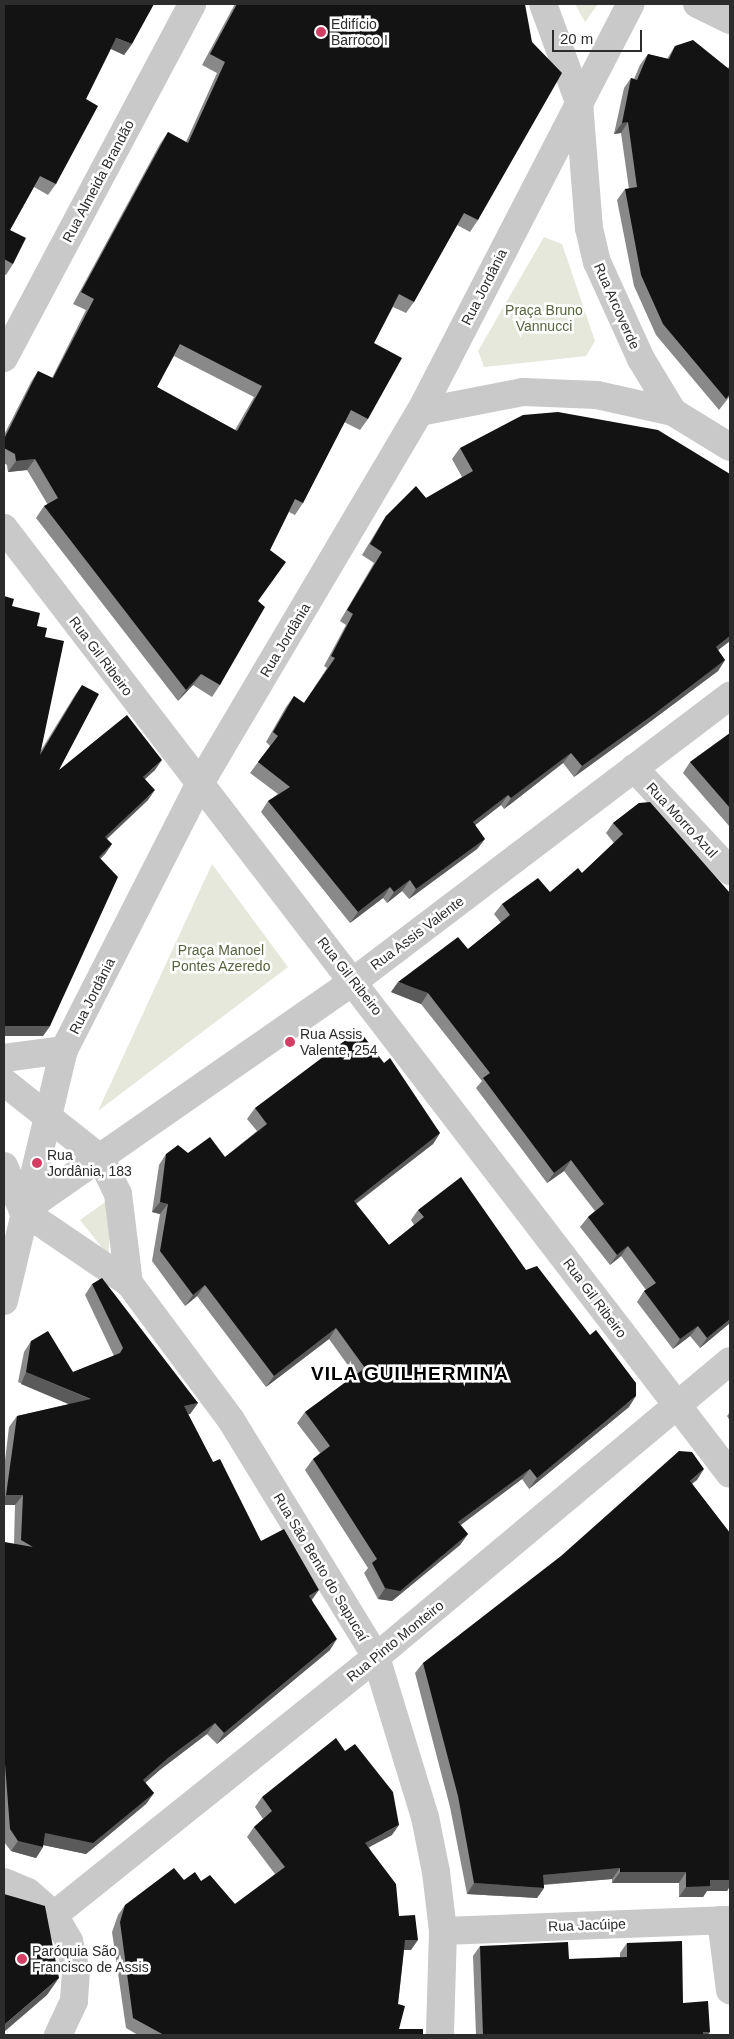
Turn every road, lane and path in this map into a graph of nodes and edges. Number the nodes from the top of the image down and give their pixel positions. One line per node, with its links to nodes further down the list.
1 (192, 4): 7 (street, Rua Almeida Brandão)
2 (543, 4): 6 (street, Rua Arcoverde)
3 (631, 4): 6 (street, Rua Jordânia)
4 (697, 4): 5 (street)
5 (730, 20)
6 (579, 102): 8 (street, Rua Jordânia); 9 (street, Rua Arcoverde)
7 (4, 358)
8 (420, 412): 9 (street, Rua Arcoverde); 14 (street, Rua Jordânia)
9 (673, 412): 10 (street, Rua Arcoverde)
10 (730, 447)
11 (4, 528): 14 (street, Rua Gil Ribeiro)
12 (730, 696): 13 (street, Rua Assis Valente)
13 (634, 768): 15 (street, Rua Morro Azul); 16 (street, Rua Assis Valente)
14 (199, 785): 16 (street, Rua Gil Ribeiro); 17 (street, Rua Jordânia)
15 (730, 871)
16 (354, 981): 21 (street, Rua Assis Valente); 27 (street, Rua Gil Ribeiro)
17 (64, 1050): 18 (street); 20 (street, Rua Jordânia)
18 (4, 1058)
19 (4, 1082): 20 (street)
20 (46, 1115): 21 (street); 23 (street, Rua Jordânia)
21 (101, 1159): 23 (street, Rua Assis Valente); 24 (street)
22 (4, 1166): 23 (street)
23 (17, 1217): 24 (street); 25 (street, Rua Jordânia)
24 (129, 1283): 29 (street, Rua São Bento do Sapucaí)
25 (4, 1301)
26 (730, 1362): 27 (street, Rua Pinto Monteiro)
27 (679, 1408): 28 (street, Rua Gil Ribeiro); 29 (street, Rua Pinto Monteiro)
28 (730, 1474)
29 (376, 1657): 31 (street, Rua Pinto Monteiro); 33 (street, Rua São Bento do Sapucaí)
30 (4, 1882): 31 (street)
31 (54, 1915): 35 (street)
32 (726, 1920): 33 (street, Rua Jacúipe); 34 (street)
33 (443, 1931): 36 (street, Rua São Bento do Sapucaí)
34 (730, 1990)
35 (65, 2033)
36 (440, 2035)

